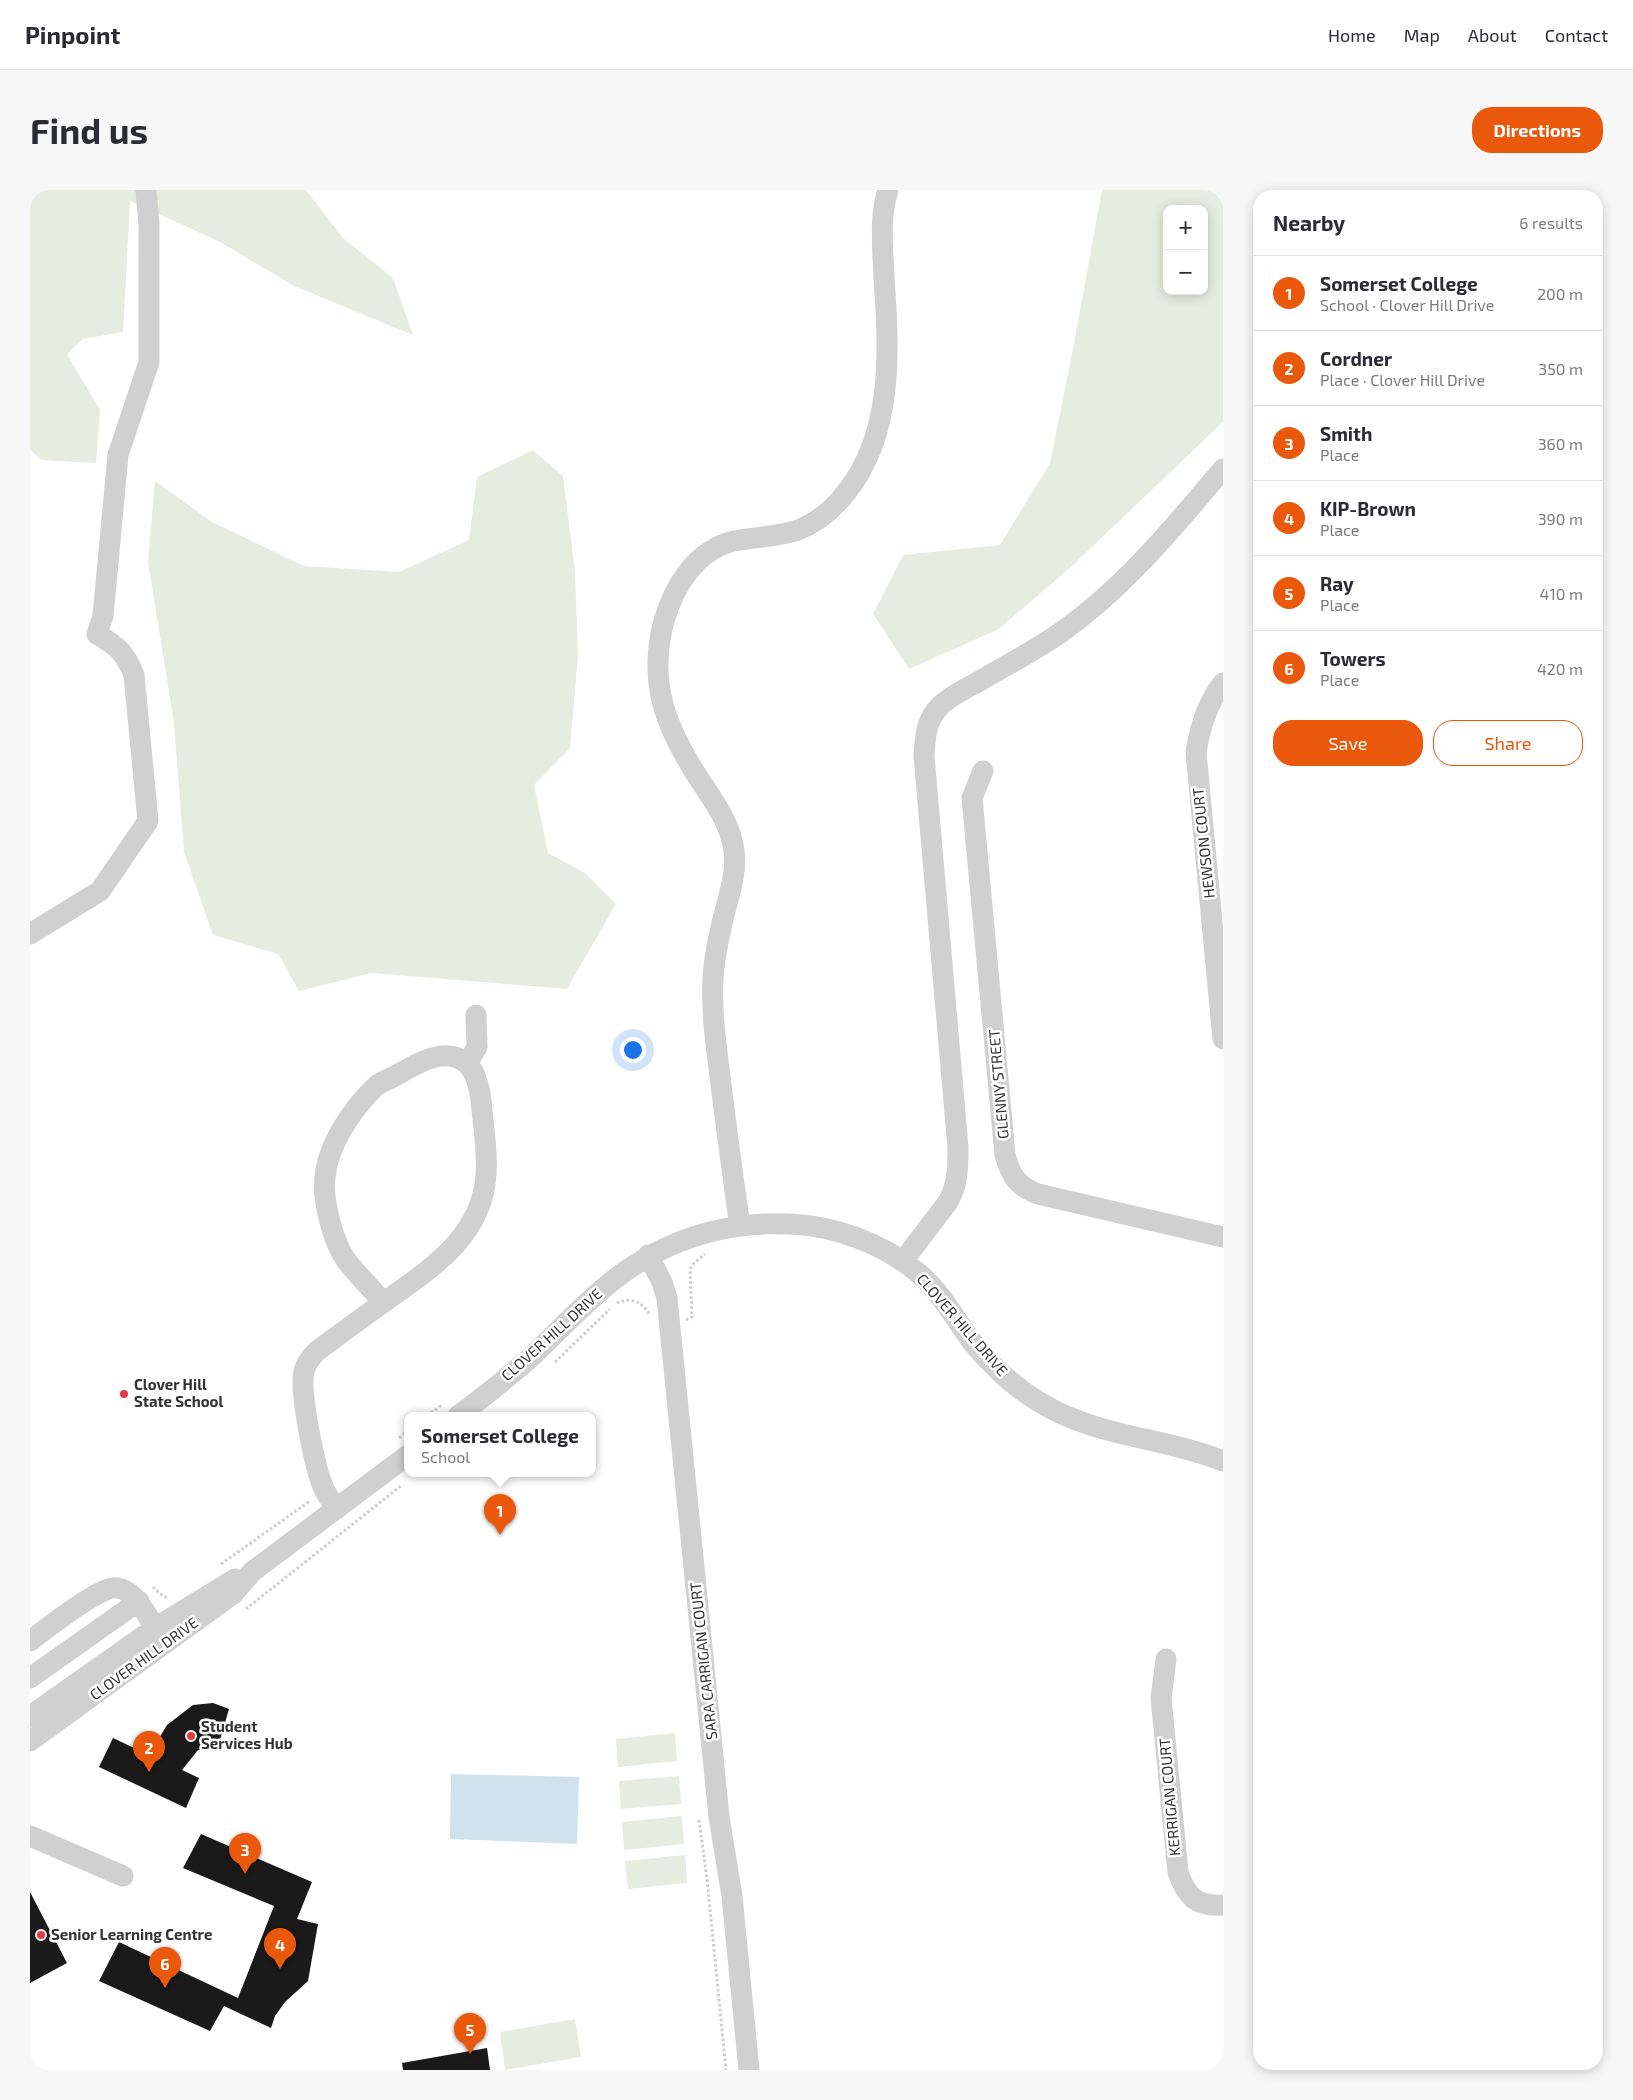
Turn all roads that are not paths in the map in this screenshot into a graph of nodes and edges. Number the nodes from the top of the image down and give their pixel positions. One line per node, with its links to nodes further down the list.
1 (146, 190): 6 (street)
2 (888, 190): 10 (street)
3 (1223, 469): 13 (street)
4 (1223, 683): 8 (street, HEWSON COURT)
5 (983, 771): 11 (street, GLENNY STREET)
6 (30, 934)
7 (476, 1015): 9 (street)
8 (1223, 1039)
9 (467, 1064): 14 (street); 14 (street)
10 (740, 1226): 12 (street, CLOVER HILL DRIVE); 13 (street, CLOVER HILL DRIVE)
11 (1223, 1237)
12 (648, 1255): 15 (street, CLOVER HILL DRIVE); 31 (street, SARA CARRIGAN COURT)
13 (903, 1261): 17 (street, CLOVER HILL DRIVE)
14 (383, 1303): 18 (street)
15 (463, 1412)
16 (402, 1447): 18 (street, CLOVER HILL DRIVE)
17 (1223, 1461)
18 (337, 1509): 19 (street, CLOVER HILL DRIVE)
19 (253, 1571): 21 (street, CLOVER HILL DRIVE); 23 (street, CLOVER HILL DRIVE)
20 (144, 1592): 21 (street); 22 (street); 25 (street)
21 (155, 1628): 23 (street); 26 (street, CLOVER HILL DRIVE)
22 (30, 1641)
23 (156, 1652): 27 (street, CLOVER HILL DRIVE)
24 (1166, 1659): 30 (street, KERRIGAN COURT)
25 (30, 1678)
26 (30, 1716)
27 (30, 1741)
28 (30, 1836): 29 (street)
29 (123, 1876)
30 (1223, 1905)
31 (749, 2070)

